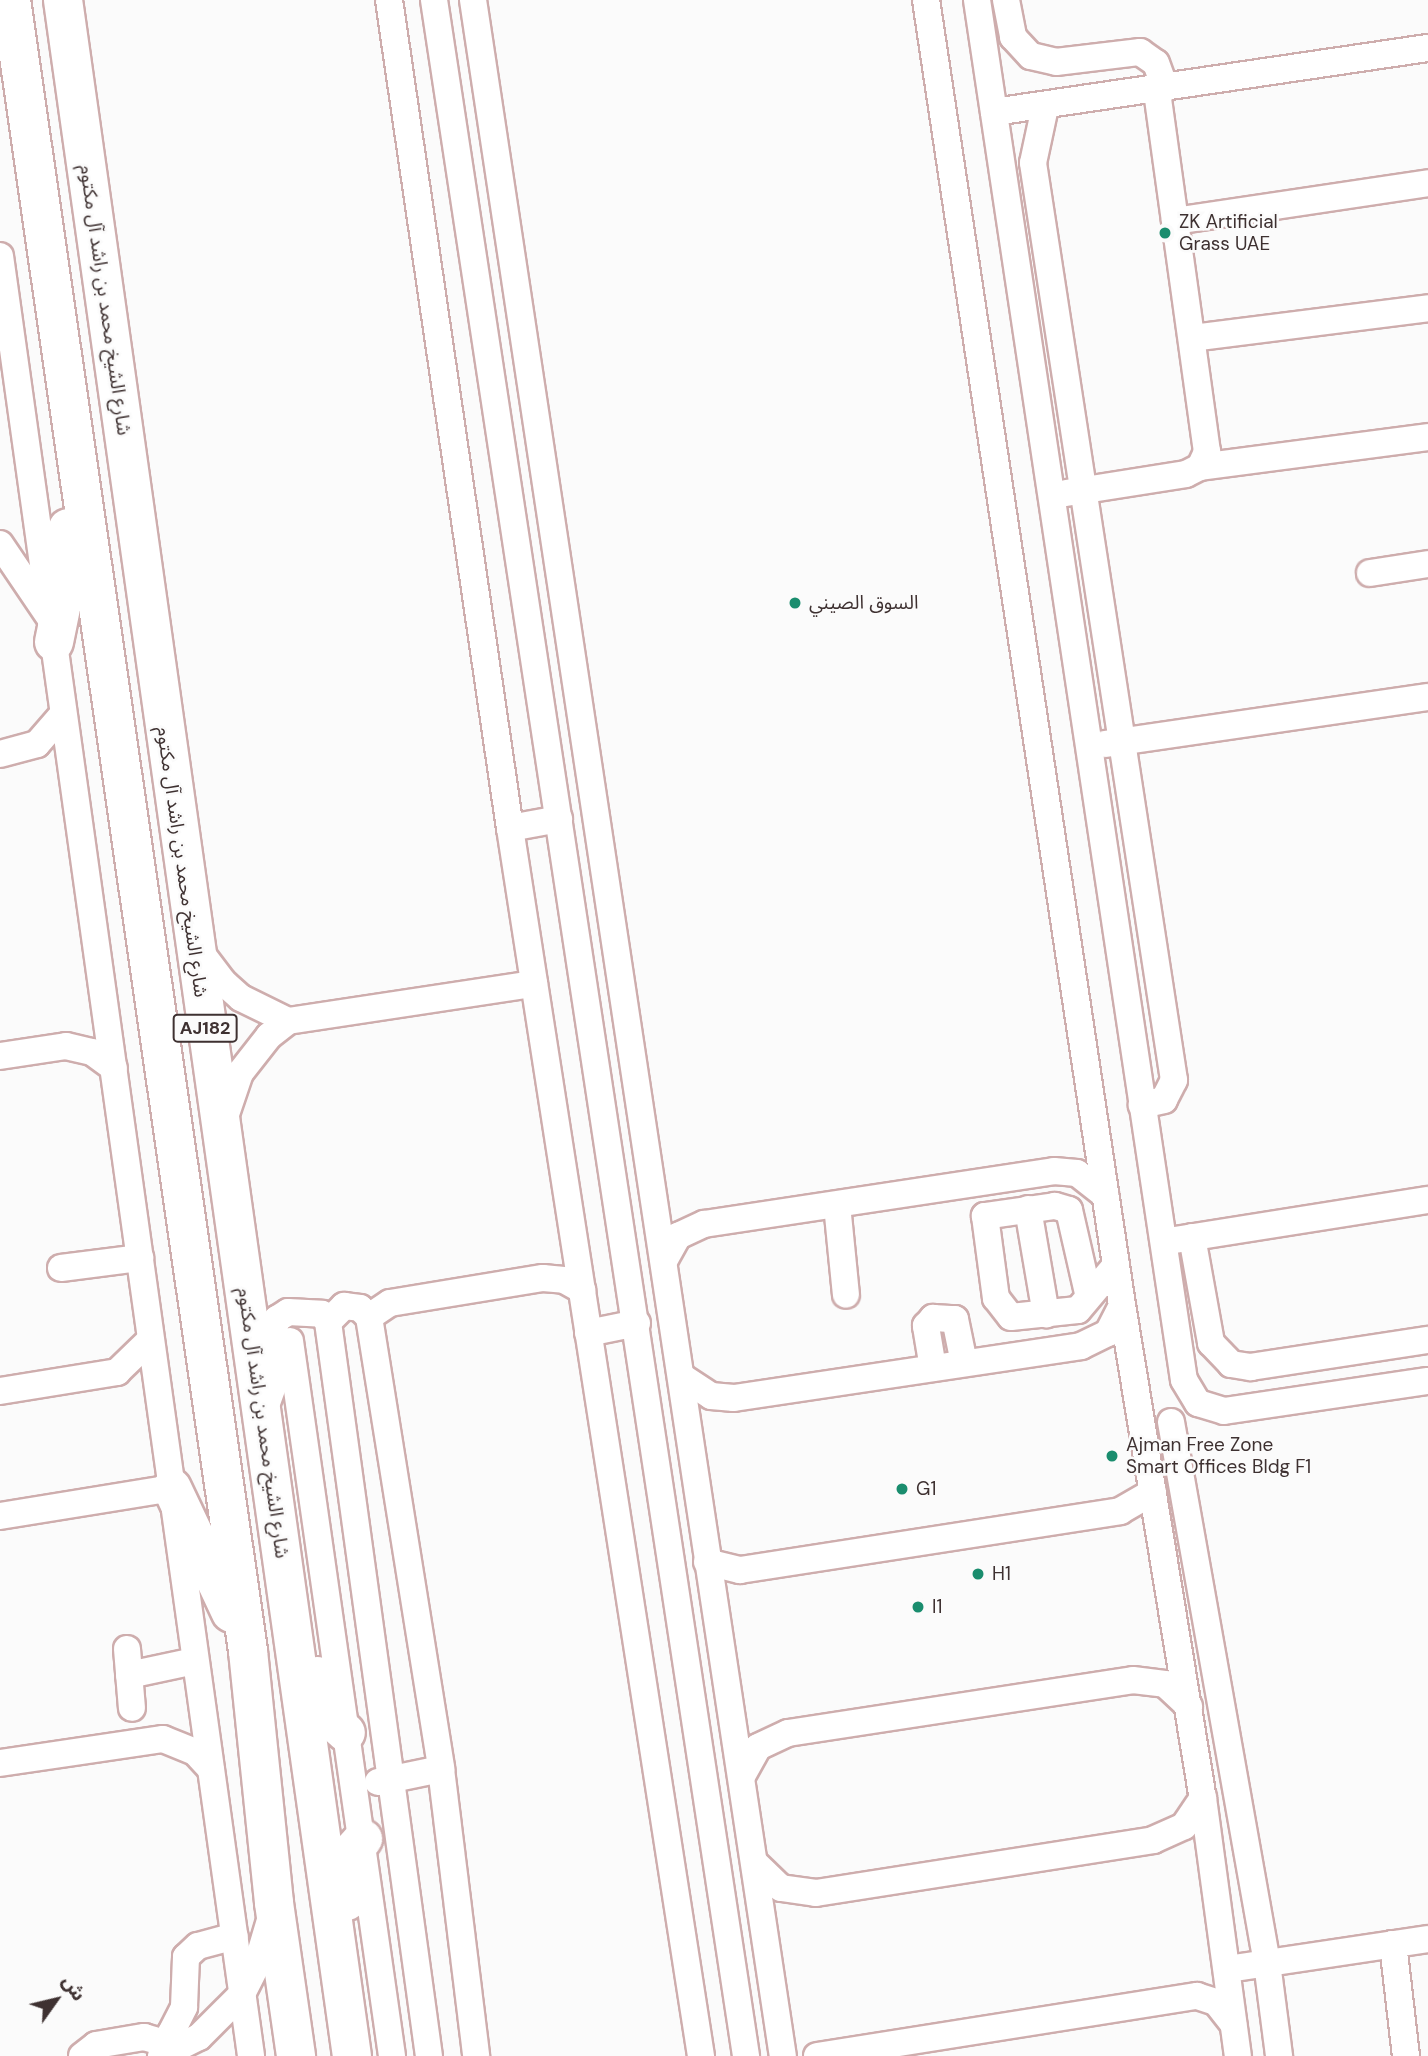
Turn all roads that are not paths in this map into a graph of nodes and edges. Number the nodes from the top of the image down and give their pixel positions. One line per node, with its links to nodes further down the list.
1 (11, 0): 23 (highway, AJ182)
2 (63, 0): 40 (highway, شارع الشيخ محمد بن راشد آل مكتوم / AJ182)
3 (389, 0): 39 (street)
4 (434, 0): 38 (street)
5 (473, 0): 42 (street)
6 (926, 0): 52 (street)
7 (977, 0): 12 (street)
8 (1006, 0): 10 (street)
9 (1428, 48): 10 (street)
10 (1161, 89): 11 (street); 16 (street)
11 (1045, 107): 12 (street); 15 (street)
12 (994, 112): 14 (street)
13 (1428, 183): 16 (street)
14 (1006, 188): 15 (street); 27 (street)
15 (1038, 200): 26 (street)
16 (1175, 221): 20 (street)
17 (0, 260): 19 (street)
18 (1428, 307): 20 (street)
19 (4, 311): 21 (street)
20 (1192, 338): 25 (street)
21 (7, 354): 22 (street)
22 (10, 402): 31 (street)
23 (74, 433): 31 (highway); 92 (highway, AJ182)
24 (1428, 437): 25 (street)
25 (1200, 467): 26 (street)
26 (1081, 490): 27 (street); 34 (street)
27 (1052, 496): 35 (street)
28 (0, 544): 31 (street)
29 (1428, 564): 30 (street)
30 (1370, 573)
31 (52, 630): 33 (street)
32 (1428, 697): 34 (street)
33 (62, 715): 36 (street); 37 (street)
34 (1121, 741): 35 (street); 49 (street)
35 (1089, 746): 49 (street)
36 (13, 752): 37 (street)
37 (71, 778): 43 (street)
38 (559, 819): 39 (street); 47 (street)
39 (510, 828): 41 (street)
40 (192, 939): 44 (street); 50 (highway, شارع الشيخ محمد بن راشد آل مكتوم / AJ182)
41 (534, 984): 44 (street); 63 (street)
42 (624, 996): 47 (street); 60 (street)
43 (105, 1011): 45 (street); 48 (street)
44 (288, 1021): 50 (street)
45 (66, 1046): 46 (street); 48 (street)
46 (0, 1056)
47 (597, 1061): 71 (street)
48 (114, 1068): 59 (street)
49 (1142, 1105): 58 (street)
50 (221, 1141): 83 (highway, شارع الشيخ محمد بن راشد آل مكتوم / AJ182)
51 (980, 1183): 52 (street); 54 (street); 56 (street)
52 (1105, 1195): 61 (street)
53 (1428, 1199): 57 (street)
54 (837, 1205): 60 (street); 65 (street)
55 (1028, 1209): 56 (street); 64 (street); 68 (street)
56 (985, 1216): 68 (street)
57 (1192, 1237): 58 (street); 74 (street)
58 (1163, 1242): 82 (street)
59 (140, 1258): 62 (street); 73 (street)
60 (664, 1261): 78 (street)
61 (1116, 1265): 64 (street); 66 (street)
62 (61, 1268)
63 (582, 1290): 69 (street); 72 (street)
64 (1088, 1293): 68 (street)
65 (846, 1295)
66 (1122, 1305): 75 (street); 85 (street)
67 (297, 1311): 70 (street); 83 (street); 98 (street)
68 (1046, 1314)
69 (369, 1317): 70 (street); 102 (street)
70 (328, 1322): 104 (street)
71 (637, 1323): 72 (street); 127 (street)
72 (589, 1333): 126 (street)
73 (150, 1340): 77 (street); 81 (street)
74 (1428, 1340)
75 (964, 1363): 76 (street); 76 (street)
76 (933, 1368): 78 (street)
77 (117, 1372): 80 (street); 81 (street)
78 (682, 1377): 89 (street)
79 (1428, 1381): 82 (street)
80 (0, 1391)
81 (158, 1396): 86 (street)
82 (1194, 1398): 84 (street)
83 (264, 1411): 90 (highway, شارع الشيخ محمد بن راشد آل مكتوم / AJ182)
84 (1171, 1422): 85 (street); 113 (street)
85 (1142, 1427): 87 (street)
86 (172, 1488): 88 (street); 92 (highway); 93 (street)
87 (1153, 1492): 89 (street); 96 (street)
88 (0, 1516)
89 (708, 1562): 103 (street)
90 (288, 1598): 98 (highway); 115 (highway, شارع الشيخ محمد بن راشد آل مكتوم / AJ182)
91 (127, 1649): 94 (street)
92 (248, 1651): 109 (highway, AJ182)
93 (195, 1661): 94 (street); 95 (street)
94 (129, 1675): 97 (street)
95 (201, 1702): 99 (street); 101 (street)
96 (1189, 1706): 103 (street); 106 (street)
97 (132, 1708)
98 (346, 1733): 105 (street)
99 (163, 1739): 100 (street); 101 (street)
100 (0, 1763)
101 (211, 1769): 110 (street)
102 (441, 1769): 104 (street); 125 (street)
103 (742, 1776): 108 (street)
104 (393, 1779): 105 (street); 124 (street)
105 (355, 1788): 107 (street)
106 (1203, 1798): 108 (street); 114 (street)
107 (363, 1839): 115 (highway); 123 (street)
108 (755, 1863): 128 (street)
109 (274, 1903): 116 (street); 121 (highway, AJ182)
110 (235, 1936): 116 (street); 118 (street)
111 (1428, 1939): 112 (street)
112 (1393, 1944): 113 (street); 132 (street)
113 (1267, 1963): 114 (street); 131 (street)
114 (1228, 1969): 117 (street)
115 (341, 1983): 122 (highway, شارع الشيخ محمد بن راشد آل مكتوم / AJ182)
116 (242, 1994): 118 (street); 120 (street)
117 (1233, 2024): 129 (street); 130 (street)
118 (171, 2053): 119 (street)
119 (82, 2056)
120 (251, 2056)
121 (296, 2056)
122 (352, 2056)
123 (392, 2056)
124 (429, 2056)
125 (476, 2056)
126 (701, 2056)
127 (746, 2056)
128 (783, 2056)
129 (817, 2056)
130 (1238, 2056)
131 (1279, 2056)
132 (1406, 2056)

